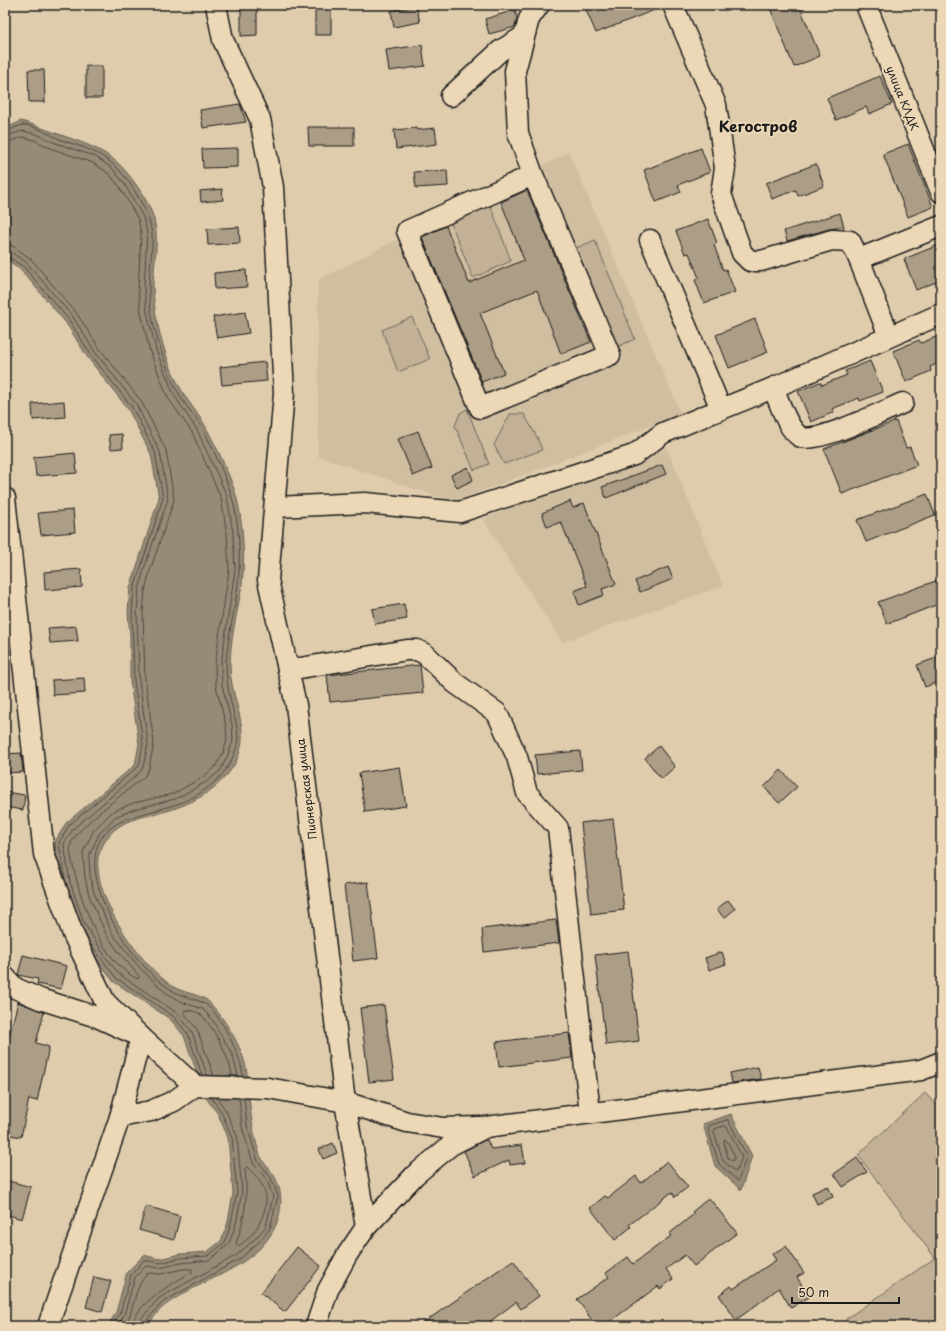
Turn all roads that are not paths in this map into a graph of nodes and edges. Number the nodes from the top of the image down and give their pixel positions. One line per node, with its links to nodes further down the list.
1 (216, 5): 18 (street, Пионерская улица)
2 (539, 5): 5 (street)
3 (673, 5): 11 (street)
4 (866, 5): 8 (street, улица КЛДК)
5 (524, 36): 6 (street); 7 (street)
6 (451, 96)
7 (533, 175): 7 (street)
8 (941, 192)
9 (941, 226): 11 (street)
10 (650, 240): 16 (street)
11 (860, 259): 13 (street)
12 (941, 314): 13 (street)
13 (890, 336): 14 (street)
14 (773, 388): 15 (street); 16 (street)
15 (903, 403)
16 (721, 408): 18 (street)
17 (5, 498): 21 (street)
18 (275, 507): 19 (street, Пионерская улица)
19 (288, 670): 24 (street, Пионерская улица); 25 (street)
20 (5, 977): 21 (street)
21 (141, 1037): 23 (street); 26 (street)
22 (941, 1062): 25 (street)
23 (195, 1086): 24 (street); 26 (street)
24 (345, 1102): 27 (street); 28 (street, Пионерская улица)
25 (590, 1113): 27 (street)
26 (120, 1117): 29 (street)
27 (486, 1127): 28 (street)
28 (366, 1227): 30 (street)
29 (48, 1326)
30 (316, 1326)

